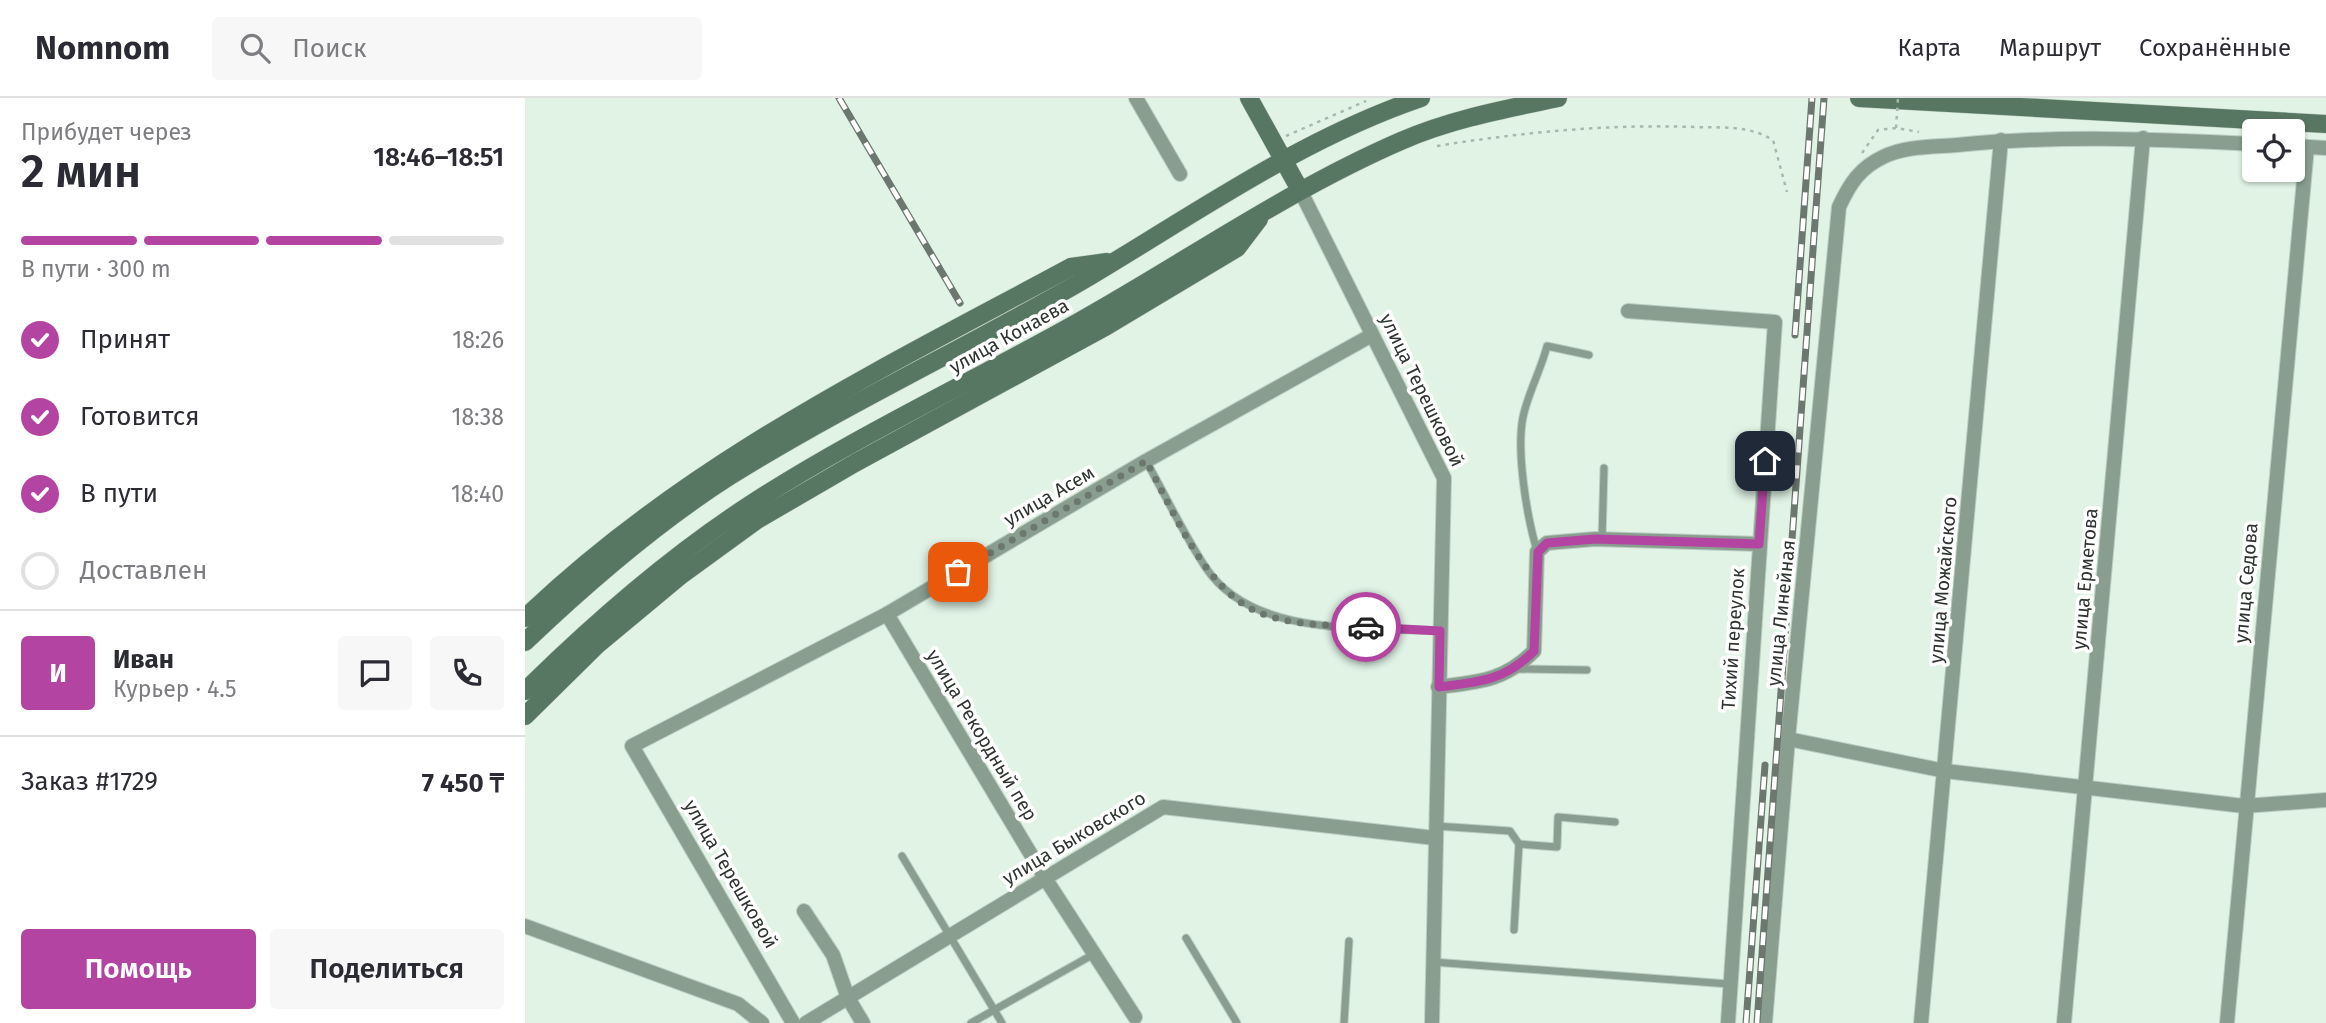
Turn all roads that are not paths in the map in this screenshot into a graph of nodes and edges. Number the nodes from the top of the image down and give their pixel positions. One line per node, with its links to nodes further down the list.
1 (1136, 98): 13 (street)
2 (1249, 98): 12 (main road, улица Терешковой)
3 (1421, 98): 12 (main road, улица Конаева)
4 (1558, 98): 15 (main road, улица Конаева)
5 (1859, 98): 6 (main road)
6 (2326, 124)
7 (2143, 138): 8 (street); 9 (street); 38 (street, улица Ерметова)
8 (2001, 140): 35 (street, улица Линейная); 37 (street, улица Можайского)
9 (2242, 143)
10 (2305, 147): 11 (street)
11 (2326, 148)
12 (1284, 160): 15 (main road, улица Терешковой); 17 (main road, улица Конаева)
13 (1180, 174)
14 (2297, 182): 40 (street, улица Седова)
15 (1300, 190): 16 (main road, улица Конаева); 19 (street, улица Терешковой)
16 (1265, 211): 33 (main road, улица Конаева); 34 (main road)
17 (1114, 261): 27 (main road); 29 (main road, улица Конаева)
18 (1628, 311): 24 (street, Тихий переулок)
19 (1373, 335): 21 (street, улица Асем); 28 (street, улица Терешковой)
20 (1589, 355): 25 (lane)
21 (1146, 461): 26 (street, улица Асем); 28 (lane)
22 (1604, 468): 23 (lane)
23 (1602, 539): 24 (street); 25 (street)
24 (1759, 544): 54 (street, Тихий переулок)
25 (1538, 552): 30 (street)
26 (887, 614): 36 (street, улица Асем); 45 (street, улица Рекордный пер)
27 (525, 618)
28 (1440, 631): 32 (street, улица Терешковой)
29 (525, 642)
30 (1516, 669): 31 (lane); 32 (street)
31 (1587, 670)
32 (1439, 687): 42 (street, улица Терешковой)
33 (525, 691)
34 (525, 716)
35 (1788, 739): 37 (street); 68 (street, улица Линейная)
36 (632, 746): 59 (street, улица Терешковой)
37 (1945, 771): 38 (street); 69 (street, улица Можайского)
38 (2085, 788): 40 (street); 70 (street, улица Ерметова)
39 (2326, 800): 40 (street)
40 (2244, 806): 71 (street, улица Седова)
41 (1615, 822): 43 (lane)
42 (1435, 832): 43 (lane); 45 (street, улица Быковского); 53 (street, улица Терешковой)
43 (1518, 844): 48 (lane)
44 (902, 856): 49 (lane)
45 (1045, 878): 49 (street, улица Быковского); 52 (street, улица Рекордный пер)
46 (804, 911): 55 (street)
47 (525, 926): 58 (street)
48 (1514, 930)
49 (950, 936): 55 (street, улица Быковского); 56 (lane)
50 (1186, 938): 64 (lane)
51 (1349, 941): 65 (lane)
52 (1094, 954): 56 (lane); 57 (street, улица Рекордный пер)
53 (1433, 962): 54 (lane); 66 (street, улица Терешковой)
54 (1729, 984): 67 (street, Тихий переулок)
55 (848, 998): 60 (street, улица Быковского); 61 (street)
56 (994, 1010): 62 (lane); 63 (lane)
57 (1135, 1017)
58 (762, 1023)
59 (793, 1023)
60 (806, 1023)
61 (863, 1023)
62 (971, 1023)
63 (1002, 1023)
64 (1237, 1023)
65 (1344, 1023)
66 (1432, 1023)
67 (1728, 1023)
68 (1765, 1023)
69 (1921, 1023)
70 (2064, 1023)
71 (2227, 1023)

